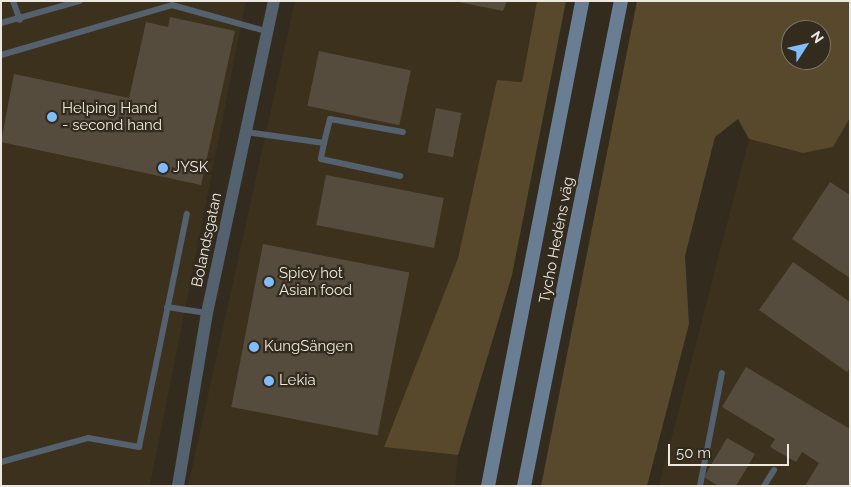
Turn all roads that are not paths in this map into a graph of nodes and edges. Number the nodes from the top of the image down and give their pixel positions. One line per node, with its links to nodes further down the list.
1 (13, 1): 6 (lane)
2 (80, 1): 6 (lane)
3 (274, 1): 8 (street, Bolandsgatan)
4 (582, 1): 21 (main road, Tycho Hedéns väg)
5 (621, 1): 22 (main road, Tycho Hedéns väg)
6 (20, 20): 7 (lane)
7 (1, 23)
8 (266, 31): 9 (lane); 10 (street, Bolandsgatan)
9 (1, 55)
10 (246, 132): 12 (lane); 16 (street, Bolandsgatan)
11 (403, 132): 12 (lane)
12 (324, 143): 13 (lane)
13 (400, 176)
14 (186, 214): 15 (lane)
15 (167, 307): 16 (lane); 18 (lane)
16 (207, 313): 20 (street, Bolandsgatan)
17 (722, 373): 23 (lane)
18 (1, 462)
19 (774, 470): 24 (lane)
20 (178, 486)
21 (488, 486)
22 (524, 486)
23 (700, 486)
24 (764, 486)

